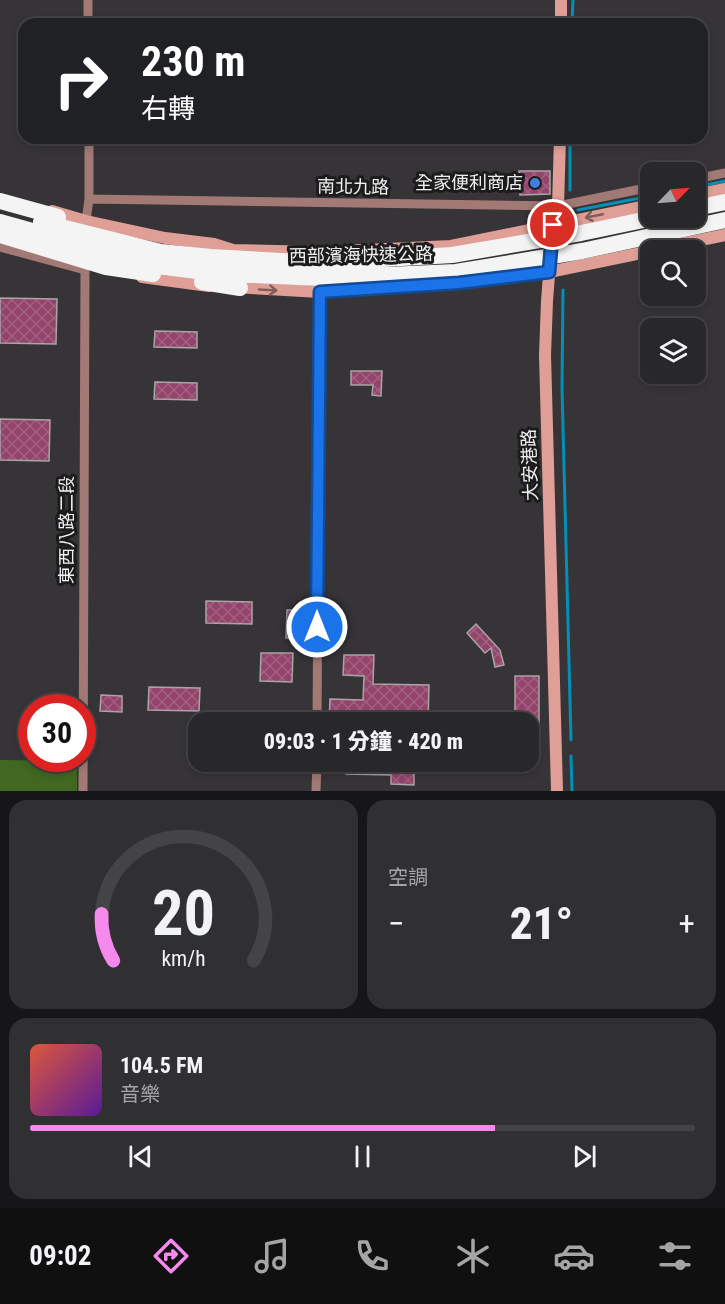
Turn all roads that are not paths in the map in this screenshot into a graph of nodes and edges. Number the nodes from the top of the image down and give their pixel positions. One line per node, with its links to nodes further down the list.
1 (88, 0): 3 (street)
2 (561, 0): 4 (street)
3 (88, 18)
4 (561, 18)
5 (88, 144): 13 (street)
6 (560, 144): 16 (street, 大安港路)
7 (725, 172): 8 (street)
8 (706, 177)
9 (725, 189): 11 (street)
10 (640, 190): 16 (street, 南北九路)
11 (706, 193)
12 (0, 196): 21 (street)
13 (89, 199): 16 (street, 南北九路); 21 (street)
14 (0, 201): 29 (highway)
15 (725, 202): 17 (highway)
16 (558, 206): 24 (street, 大安港路)
17 (706, 206)
18 (640, 207): 24 (street, one-way to 24)
19 (0, 211): 31 (highway, 西部濱海快速公路)
20 (725, 220): 34 (highway, 西部濱海快速公路, bridge)
21 (86, 221): 29 (street)
22 (640, 221): 34 (highway, 西部濱海快速公路, bridge)
23 (0, 222): 31 (highway, 西部濱海快速公路)
24 (553, 225): 29 (street); 33 (street, 大安港路)
25 (0, 235): 35 (highway)
26 (725, 235): 27 (street)
27 (702, 240)
28 (0, 247): 32 (street)
29 (233, 250)
30 (640, 253): 33 (street)
31 (159, 259): 34 (highway, 西部濱海快速公路)
32 (85, 270): 35 (street); 38 (street, 東西八路二段)
33 (549, 272): 34 (street); 40 (street, 大安港路)
34 (318, 278): 35 (street, one-way to 34); 36 (street)
35 (240, 288)
36 (317, 712)
37 (316, 772): 39 (street)
38 (83, 791)
39 (316, 791)
40 (557, 791)

